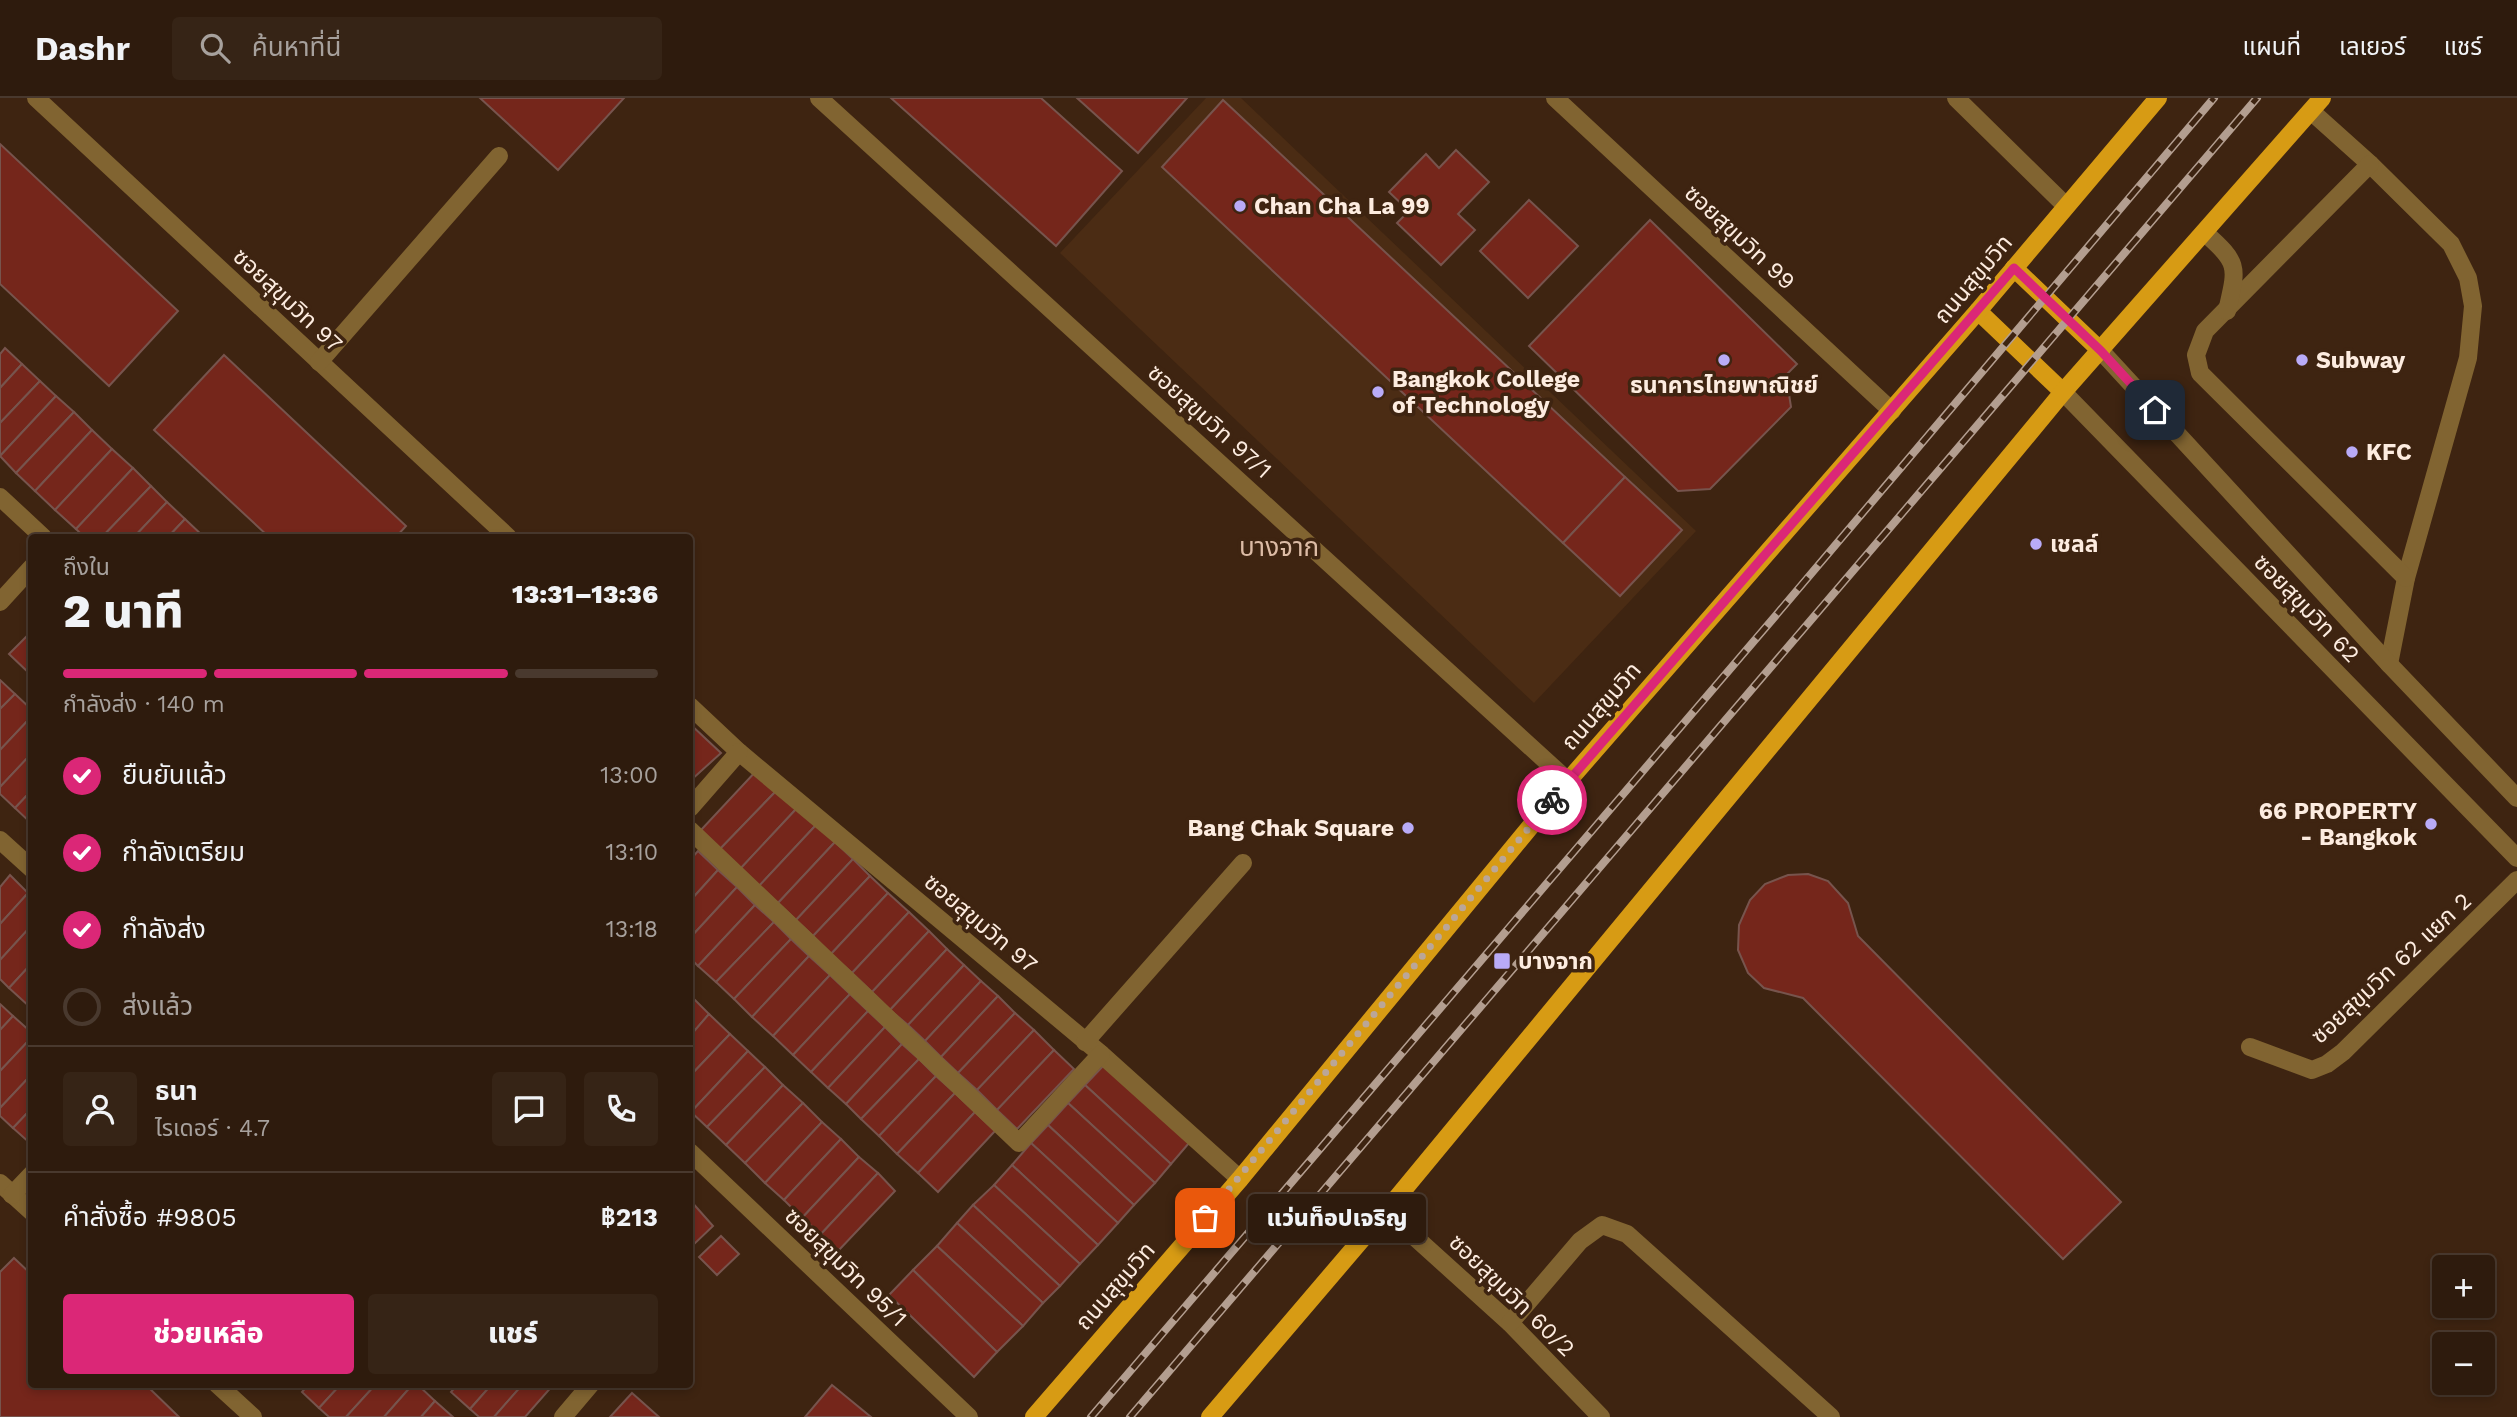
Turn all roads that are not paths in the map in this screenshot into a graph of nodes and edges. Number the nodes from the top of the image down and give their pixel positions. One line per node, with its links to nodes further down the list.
1 (36, 98): 15 (street, ซอยสุขุมวิท 97)
2 (819, 98): 27 (street, ซอยสุขุมวิท 97/1)
3 (1555, 98): 17 (street, ซอยสุขุมวิท 99)
4 (1956, 98): 9 (street)
5 (2158, 98): 9 (main road, ถนนสุขุมวิท)
6 (2317, 105): 8 (street); 10 (main road)
7 (499, 156): 15 (street)
8 (2370, 163): 12 (street); 22 (street)
9 (2066, 206): 11 (main road, ถนนสุขุมวิท)
10 (2206, 233): 12 (street); 14 (main road)
11 (2014, 268): 13 (main road, ถนนสุขุมวิท); 14 (main road)
12 (2227, 311): 22 (street)
13 (1978, 312): 16 (main road); 17 (main road, ถนนสุขุมวิท)
14 (2101, 351): 16 (main road); 24 (street, ซอยสุขุมวิท 62)
15 (319, 362): 20 (street, ซอยสุขุมวิท 97)
16 (2063, 392): 32 (street, ซอยสุขุมวิท 62); 44 (main road)
17 (1892, 411): 27 (main road, ถนนสุขุมวิท)
18 (0, 497): 19 (street)
19 (40, 534)
20 (505, 534)
21 (28, 571): 23 (street)
22 (2406, 578): 24 (street)
23 (0, 602)
24 (2389, 664): 28 (street, ซอยสุขุมวิท 62)
25 (693, 709): 26 (street, ซอยสุขุมวิท 97)
26 (739, 752): 29 (street); 36 (street, ซอยสุขุมวิท 97)
27 (1568, 781): 41 (main road, ถนนสุขุมวิท)
28 (2517, 798)
29 (693, 805)
30 (693, 833): 38 (street)
31 (0, 840): 34 (street)
32 (2517, 858)
33 (1243, 863): 36 (street)
34 (28, 865)
35 (2517, 880): 37 (street, ซอยสุขุมวิท 62 แยก 2)
36 (1085, 1042): 38 (street, ซอยสุขุมวิท 97)
37 (2250, 1047)
38 (1101, 1054): 41 (street, ซอยสุขุมวิท 97)
39 (693, 1155): 50 (street, ซอยสุขุมวิท 95/1)
40 (28, 1176): 42 (street)
41 (1240, 1179): 51 (main road, ถนนสุขุมวิท)
42 (6, 1189): 43 (street)
43 (28, 1208)
44 (1385, 1211): 45 (street, ซอยสุขุมวิท 60/2); 52 (main road)
45 (1510, 1323): 53 (street, ซอยสุขุมวิท 60/2); 54 (street)
46 (221, 1388): 48 (street)
47 (588, 1388): 49 (street)
48 (253, 1417)
49 (563, 1417)
50 (969, 1417)
51 (1034, 1417)
52 (1210, 1417)
53 (1601, 1417)
54 (1831, 1417)

